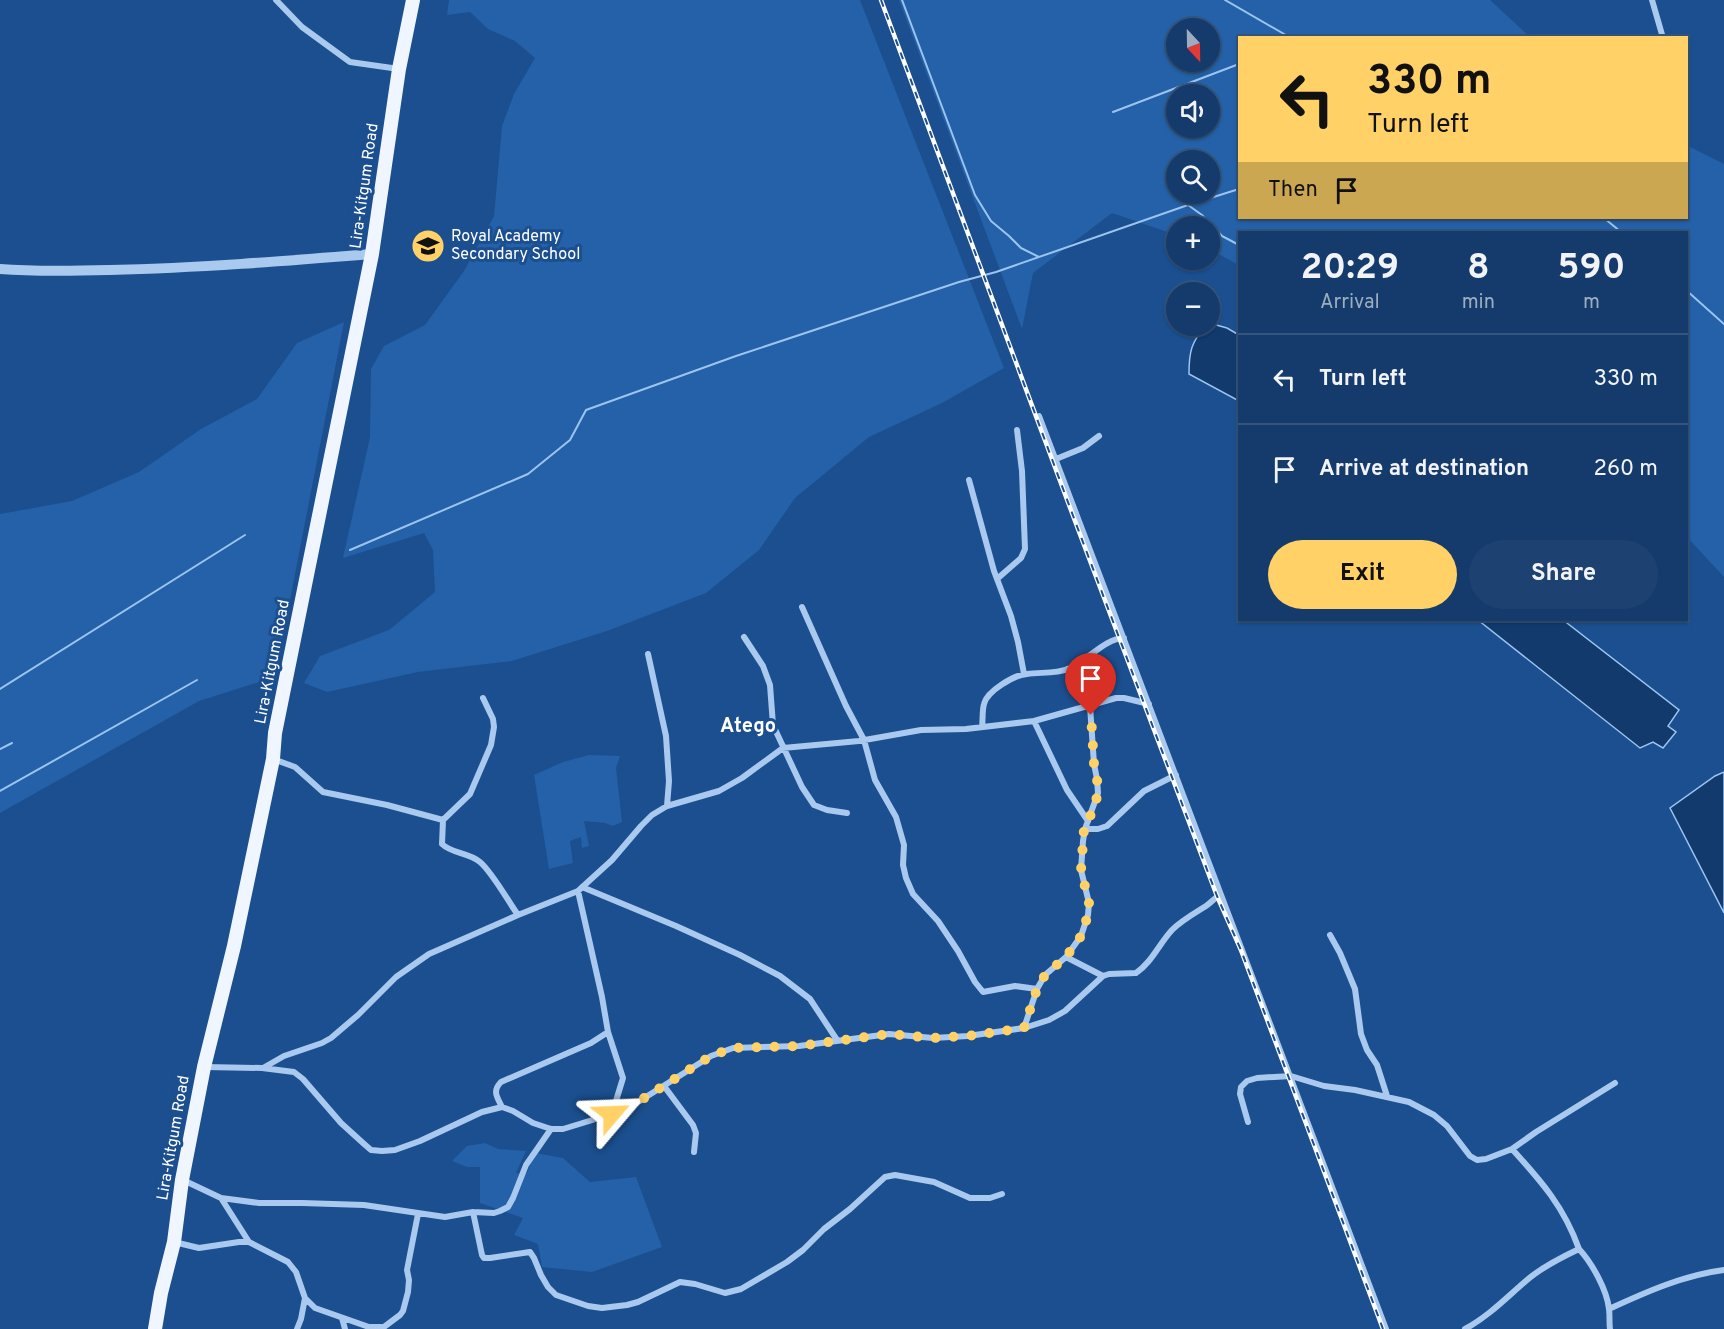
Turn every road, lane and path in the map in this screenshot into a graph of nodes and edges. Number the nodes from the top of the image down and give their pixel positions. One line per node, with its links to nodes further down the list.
1 (276, 0): 5 (street)
2 (413, 0): 5 (main road, Lira-Kitgum Road)
3 (1652, 0): 4 (street)
4 (1663, 36)
5 (399, 69): 6 (main road, Lira-Kitgum Road)
6 (372, 254): 7 (street); 27 (main road, Lira-Kitgum Road)
7 (0, 269)
8 (1039, 416): 11 (street)
9 (1017, 430): 13 (street)
10 (1099, 436): 11 (street)
11 (1056, 459): 16 (street)
12 (969, 480): 13 (street)
13 (997, 579): 19 (street)
14 (802, 607): 25 (street)
15 (744, 637): 26 (street)
16 (1124, 638): 18 (street); 21 (street)
17 (648, 654): 29 (street)
18 (1067, 669): 19 (street); 22 (street)
19 (1023, 674): 24 (street)
20 (483, 698): 31 (street)
21 (1149, 704): 22 (street); 28 (street)
22 (1090, 706): 23 (street); 32 (street)
23 (1034, 721): 24 (street); 32 (street)
24 (982, 727): 25 (street)
25 (864, 740): 26 (street); 40 (street)
26 (783, 748): 29 (street); 30 (street)
27 (273, 759): 31 (street); 44 (main road, Lira-Kitgum Road)
28 (1176, 775): 33 (street); 35 (street)
29 (667, 806): 34 (street)
30 (847, 813)
31 (443, 820): 36 (street)
32 (1088, 821): 33 (street)
33 (1084, 829): 38 (street)
34 (580, 889): 36 (street); 42 (street); 43 (street)
35 (1221, 895): 39 (street); 46 (street)
36 (518, 915): 45 (street)
37 (1330, 935): 49 (street)
38 (1066, 957): 39 (street); 40 (street)
39 (1103, 976): 41 (street)
40 (1037, 989): 41 (street)
41 (1024, 1028): 43 (street)
42 (608, 1032): 50 (street); 51 (street)
43 (837, 1040): 48 (street)
44 (204, 1066): 45 (street); 56 (main road, Lira-Kitgum Road)
45 (262, 1068): 50 (street)
46 (1291, 1076): 49 (street); 52 (street); 71 (street)
47 (1615, 1083): 54 (street)
48 (664, 1086): 51 (street); 55 (street)
49 (1387, 1096): 54 (street)
50 (502, 1107): 53 (street)
51 (612, 1114): 53 (street)
52 (1248, 1122)
53 (551, 1129): 59 (street)
54 (1512, 1149): 63 (street)
55 (694, 1152)
56 (182, 1180): 58 (street); 61 (main road, Lira-Kitgum Road)
57 (1002, 1194): 59 (street)
58 (221, 1198): 60 (street); 62 (street)
59 (473, 1212): 60 (street)
60 (418, 1214): 67 (street)
61 (174, 1242): 62 (street); 68 (main road, Lira-Kitgum Road)
62 (249, 1242): 65 (street)
63 (1579, 1249): 66 (street); 72 (street)
64 (1724, 1270): 66 (street)
65 (305, 1298): 67 (street); 69 (street)
66 (1609, 1309): 73 (street)
67 (342, 1318): 70 (street)
68 (155, 1329)
69 (297, 1329)
70 (345, 1329)
71 (1386, 1329)
72 (1465, 1329)
73 (1610, 1329)

